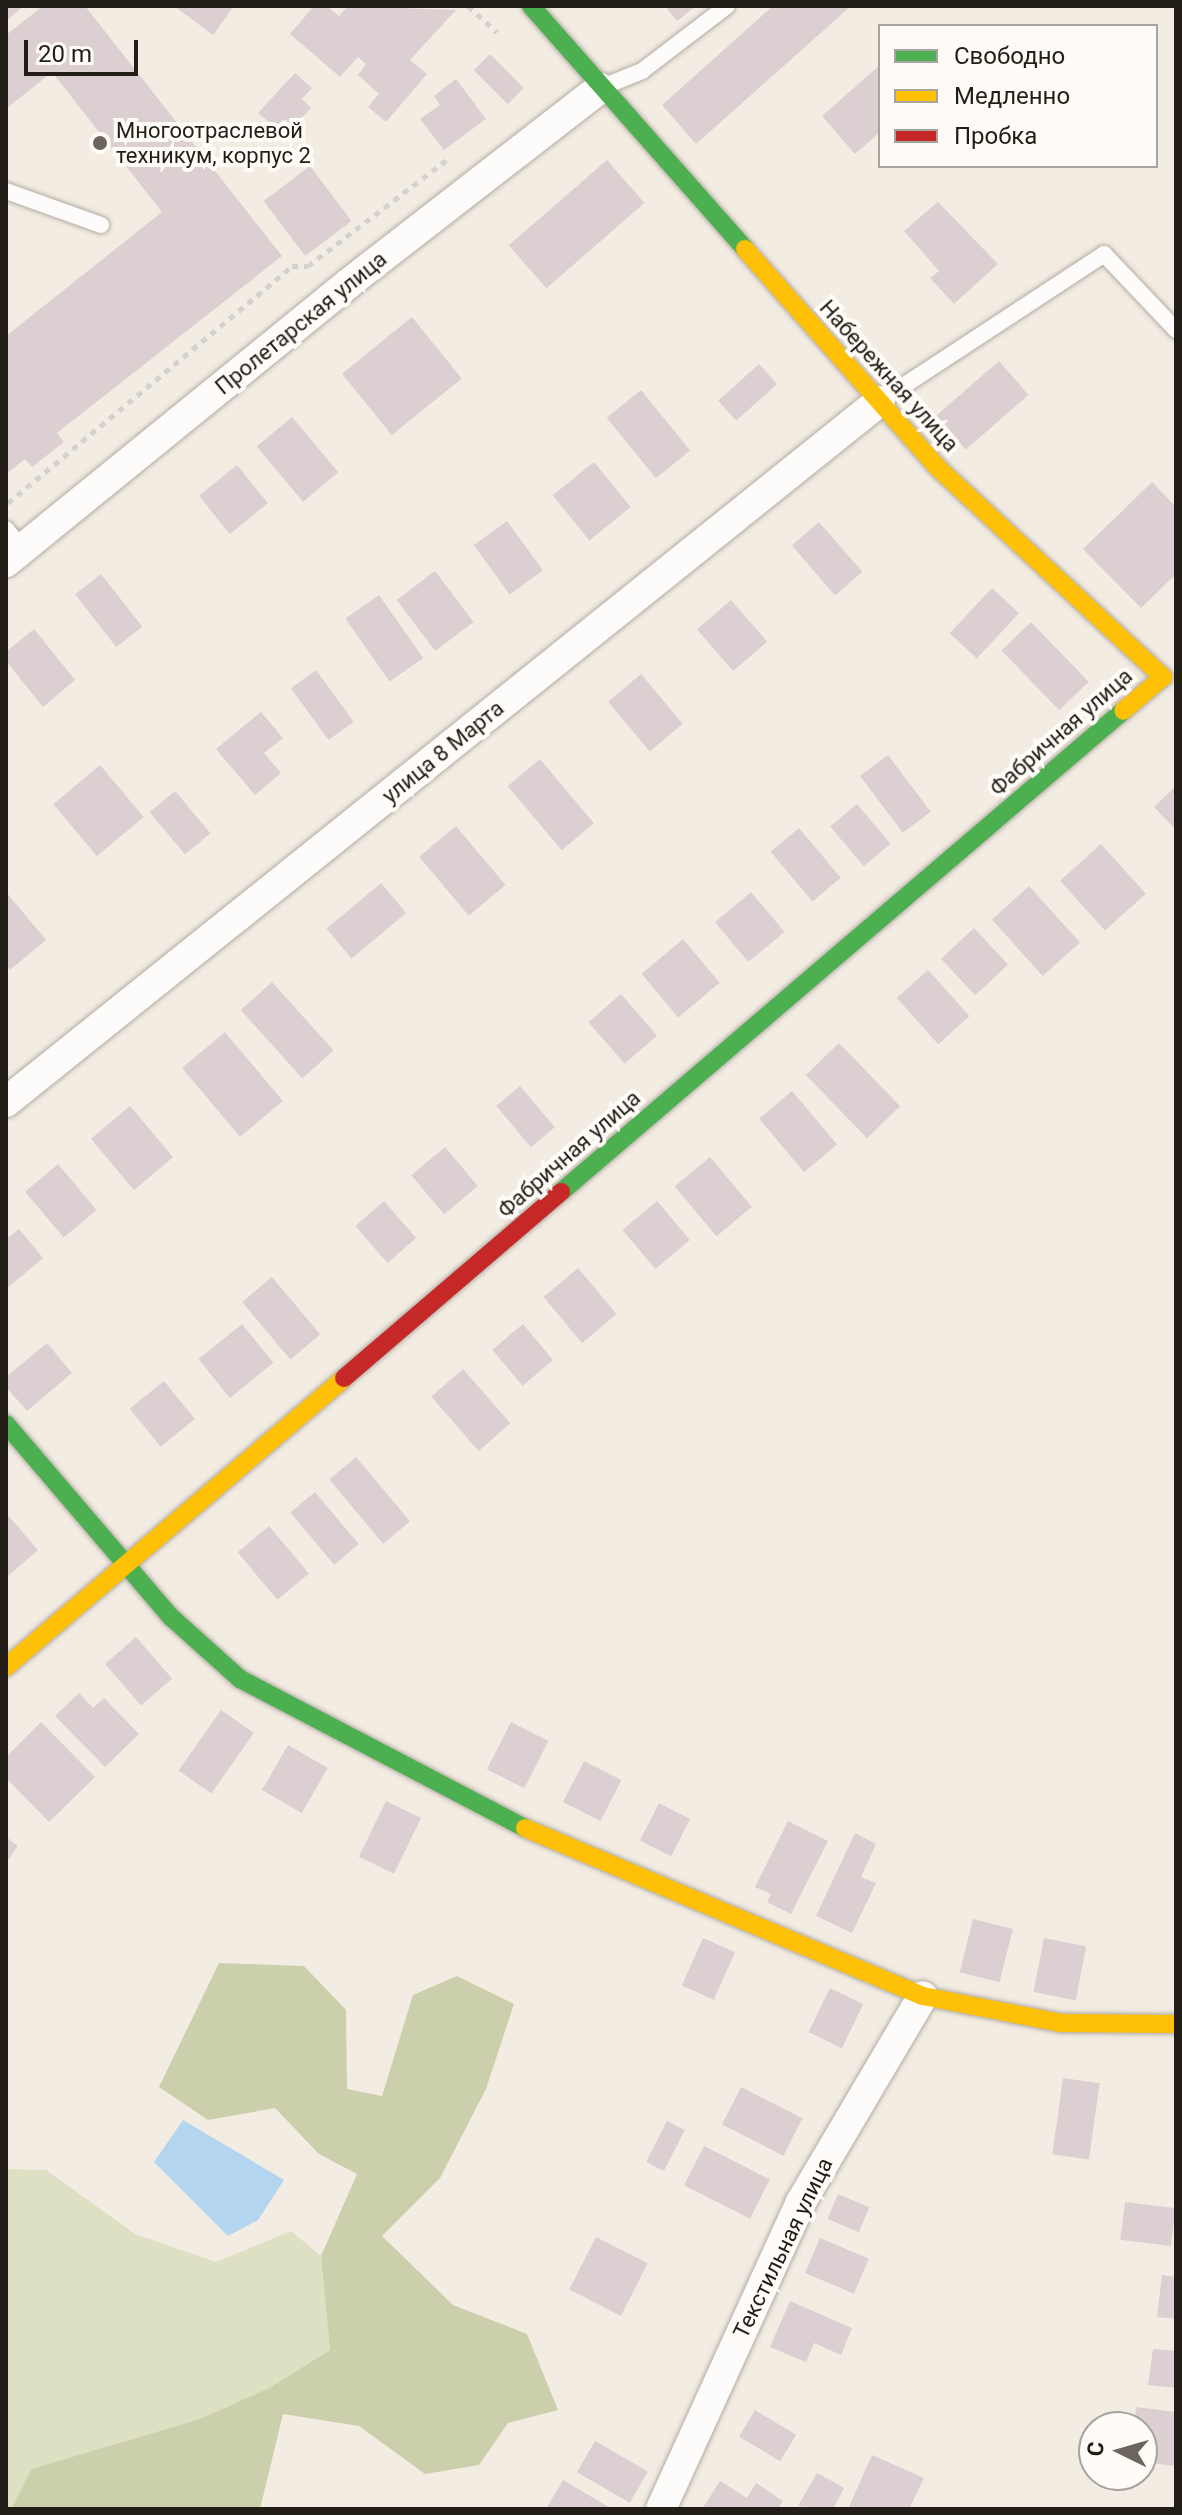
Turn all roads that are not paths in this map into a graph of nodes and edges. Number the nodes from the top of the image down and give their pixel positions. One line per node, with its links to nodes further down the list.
1 (531, 6): 3 (street, Набережная улица)
2 (727, 6): 3 (lane)
3 (600, 88): 7 (street, Набережная улица); 8 (street, Пролетарская улица)
4 (6, 191): 5 (lane)
5 (101, 225)
6 (1176, 330): 7 (lane)
7 (880, 401): 9 (street, Набережная улица); 10 (street, улица 8 Марта)
8 (11, 546)
9 (1163, 677): 12 (street, Фабричная улица)
10 (6, 1102)
11 (6, 1424): 12 (street)
12 (125, 1566): 13 (street, Фабричная улица); 14 (street)
13 (6, 1667)
14 (923, 1996): 15 (street); 16 (street, Текстильная улица)
15 (1176, 2024)
16 (661, 2509)

